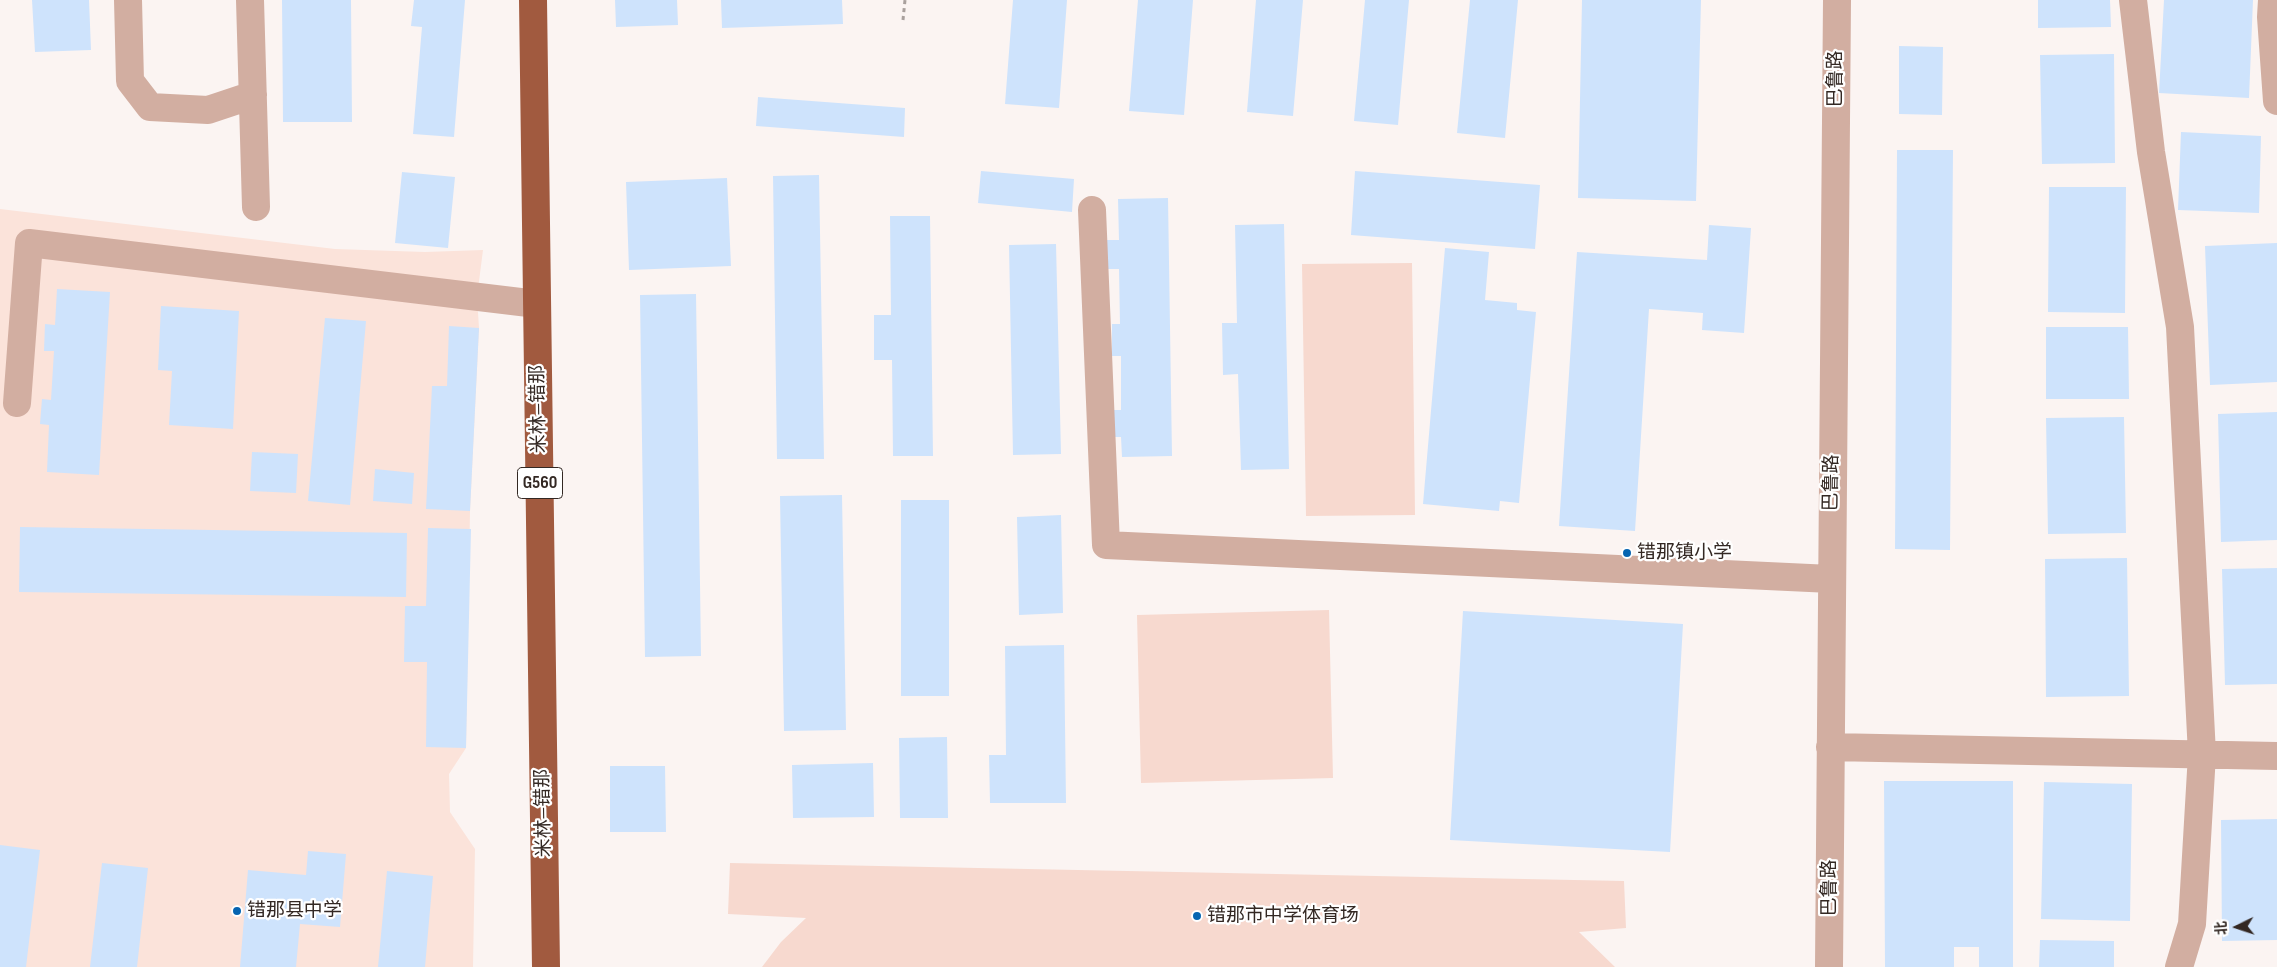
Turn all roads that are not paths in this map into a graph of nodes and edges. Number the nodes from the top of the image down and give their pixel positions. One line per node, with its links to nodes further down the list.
1 (128, 0): 7 (street)
2 (250, 0): 7 (street)
3 (533, 0): 11 (highway, 米林—错那 / G560)
4 (1836, 0): 13 (street, 巴鲁路)
5 (2133, 0): 15 (street)
6 (2272, 0): 8 (street)
7 (253, 95): 9 (street)
8 (2277, 101)
9 (256, 207)
10 (1092, 210): 13 (street)
11 (537, 304): 12 (street); 17 (highway, 米林—错那 / G560)
12 (17, 403)
13 (1831, 579): 14 (street, 巴鲁路)
14 (1830, 747): 15 (street); 18 (street, 巴鲁路)
15 (2202, 754): 16 (street); 19 (street)
16 (2277, 756)
17 (546, 967)
18 (1829, 967)
19 (2179, 967)

